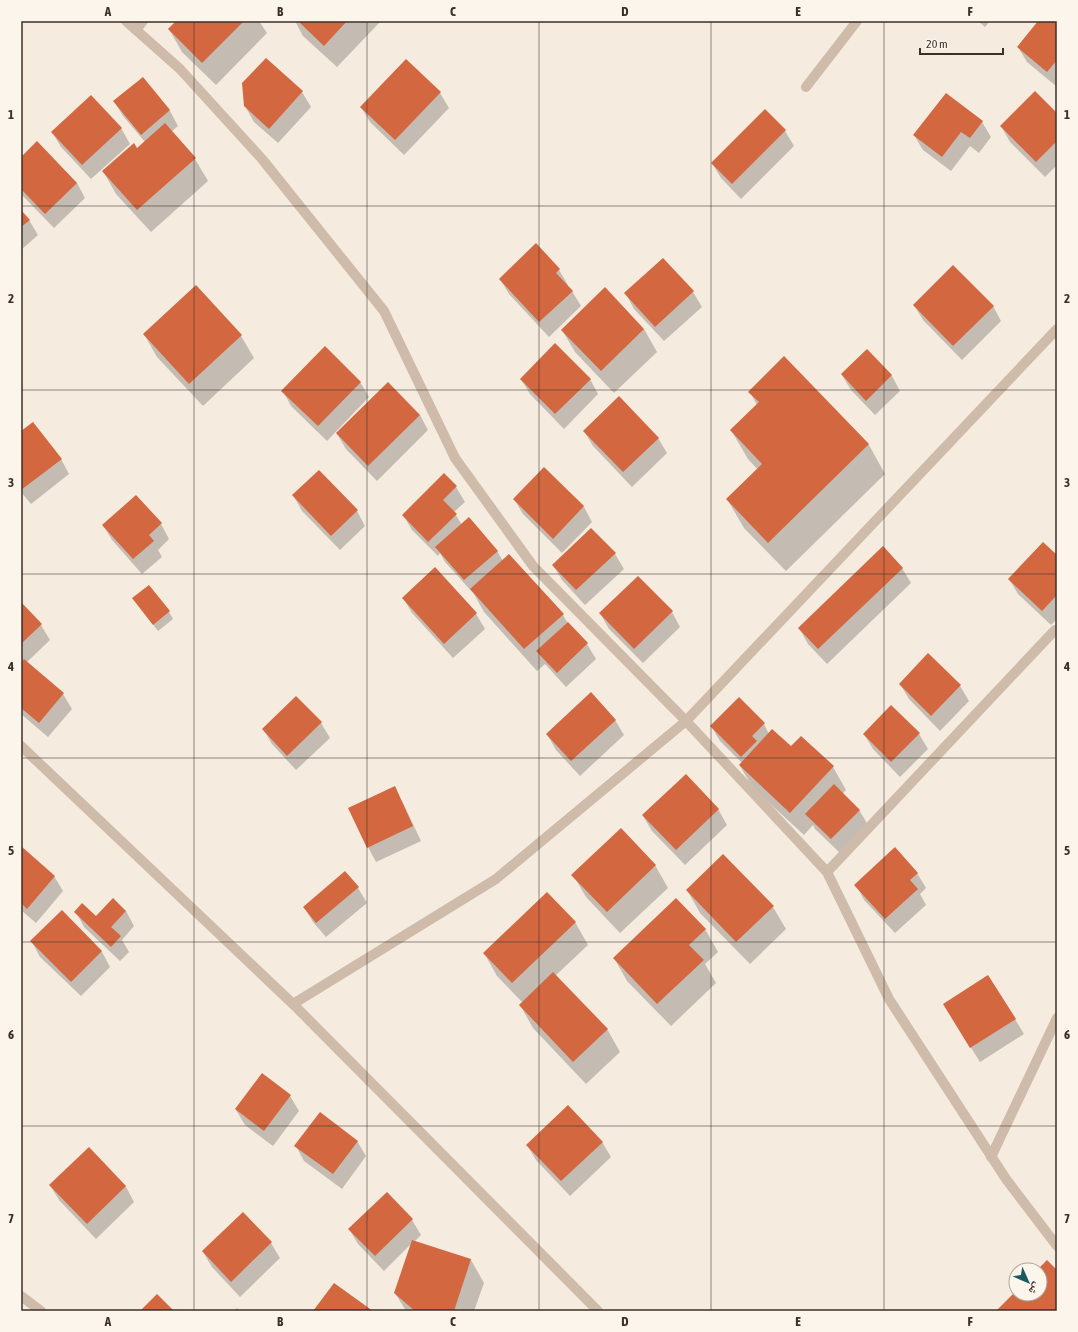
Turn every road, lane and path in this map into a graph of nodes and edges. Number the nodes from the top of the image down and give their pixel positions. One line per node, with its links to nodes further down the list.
1 (126, 21): 4 (street)
2 (143, 21): 4 (street)
3 (857, 21): 5 (street)
4 (136, 30): 8 (street)
5 (806, 87)
6 (1057, 329): 8 (street)
7 (1055, 630): 10 (street)
8 (686, 721): 10 (street); 11 (street)
9 (21, 746): 11 (street)
10 (827, 872): 13 (street)
11 (293, 1004): 16 (street)
12 (1057, 1018): 13 (street)
13 (991, 1157): 14 (street)
14 (1057, 1246)
15 (21, 1296): 17 (street)
16 (596, 1310)
17 (41, 1311)

